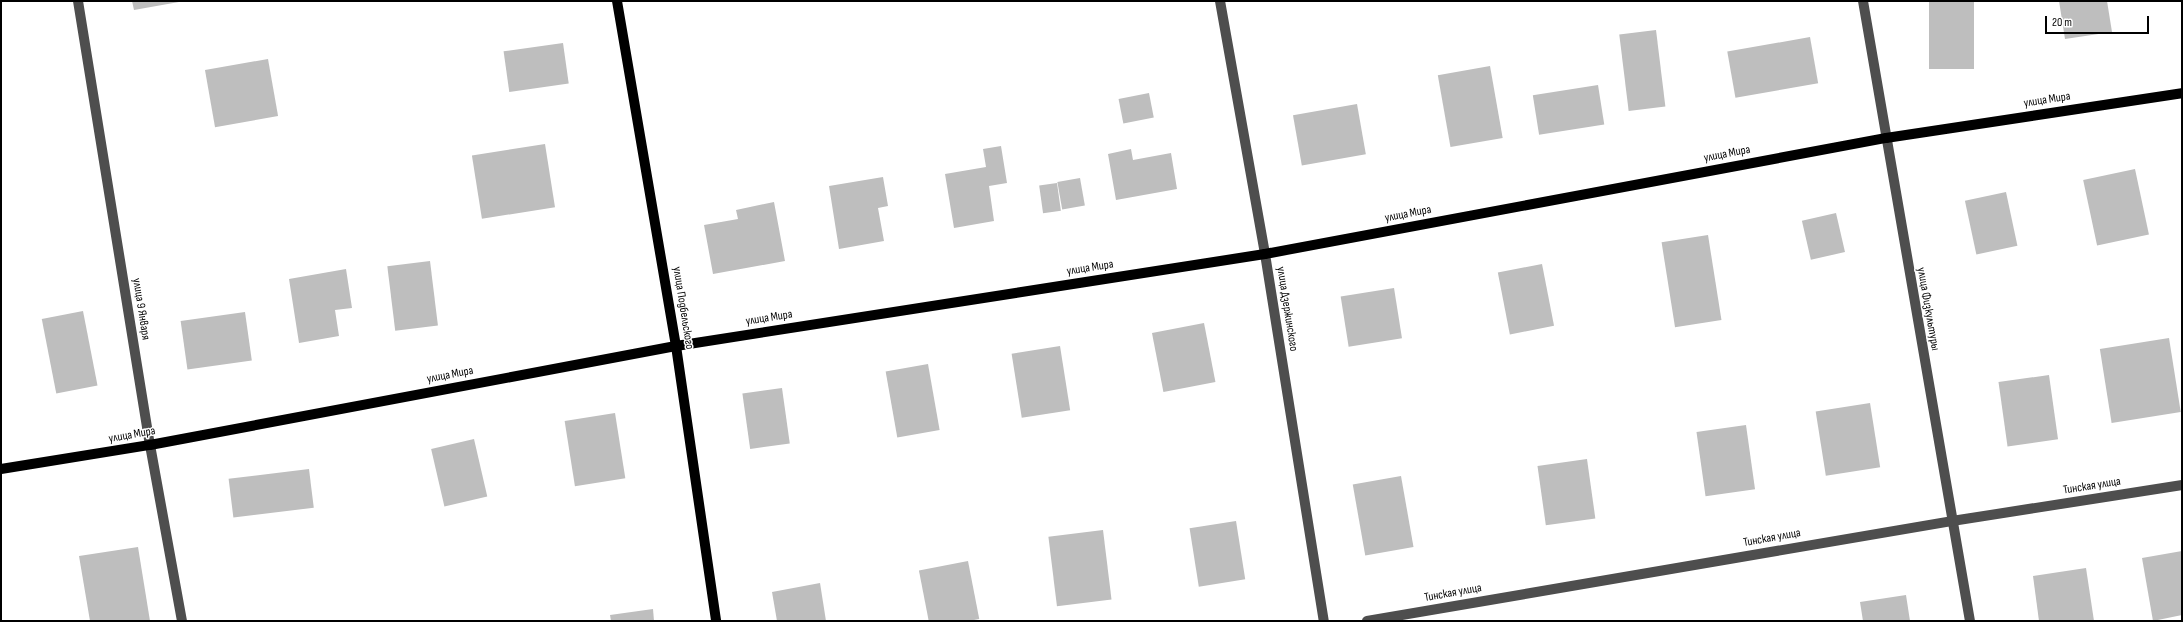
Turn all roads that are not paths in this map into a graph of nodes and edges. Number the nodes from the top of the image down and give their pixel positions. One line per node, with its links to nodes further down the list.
1 (78, 1): 9 (street, улица 9 Января)
2 (617, 1): 8 (main road, улица Подбельского)
3 (1220, 1): 7 (street, улица Дзержинского)
4 (1863, 1): 6 (street, улица Физкультуры)
5 (2182, 93): 6 (main road, улица Мира)
6 (1886, 138): 7 (main road, улица Мира); 12 (street, улица Физкультуры)
7 (1265, 254): 8 (main road, улица Мира); 15 (street, улица Дзержинского)
8 (676, 346): 9 (main road, улица Мира); 14 (main road, улица Подбельского)
9 (150, 445): 10 (main road, улица Мира); 13 (street, улица 9 Января)
10 (1, 469)
11 (2182, 485): 12 (street, Тинская улица)
12 (1952, 521): 16 (street, Тинская улица); 17 (street, улица Физкультуры)
13 (182, 621)
14 (716, 621)
15 (1324, 621)
16 (1367, 621)
17 (1970, 621)

